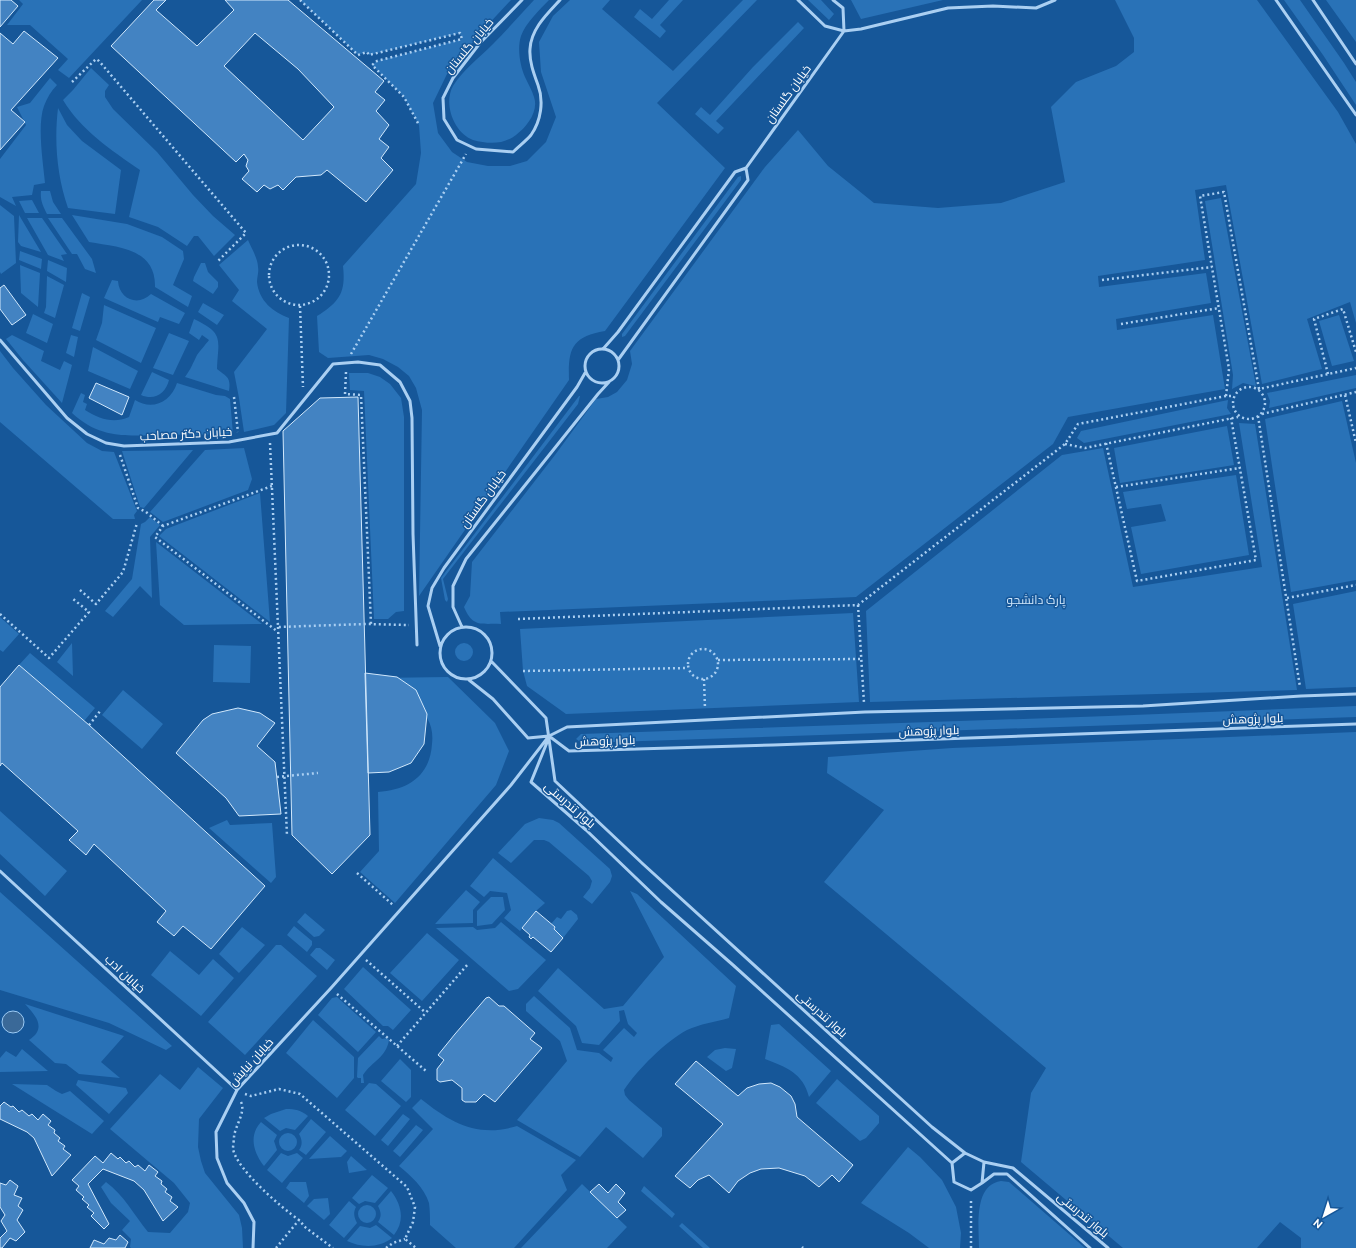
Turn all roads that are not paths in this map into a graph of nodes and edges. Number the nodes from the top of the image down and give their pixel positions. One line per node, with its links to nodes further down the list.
1 (522, 0): 2 (lane, خیابان گلستان)
2 (560, 0)
3 (798, 0): 8 (lane)
4 (833, 0): 8 (lane)
5 (1055, 0): 8 (lane)
6 (1276, 0): 10 (lane)
7 (1313, 0): 9 (lane)
8 (844, 30): 11 (lane, خیابان گلستان)
9 (1356, 64)
10 (1356, 115)
11 (746, 168): 13 (lane, خیابان گلستان); 14 (lane)
12 (0, 340): 18 (lane, خیابان دکتر مصاحب)
13 (603, 349): 14 (lane); 15 (lane)
14 (618, 360): 16 (lane)
15 (585, 373): 16 (lane); 19 (lane, خیابان گلستان)
16 (609, 382): 17 (lane, خیابان گلستان)
17 (462, 627): 19 (lane); 20 (lane)
18 (417, 644)
19 (440, 646): 21 (lane)
20 (491, 661): 21 (lane); 24 (lane)
21 (470, 680): 24 (lane)
22 (1356, 694): 24 (lane, بلوار پژوهش)
23 (1356, 724): 24 (lane, بلوار پژوهش)
24 (549, 736): 26 (lane, خیابان نیایش); 27 (lane, بلوار تندرستی); 29 (lane, بلوار تندرستی)
25 (0, 871): 26 (lane, خیابان ادب)
26 (237, 1090): 31 (lane, خیابان نیایش)
27 (965, 1153): 28 (lane); 29 (lane)
28 (984, 1162): 30 (lane); 33 (lane, بلوار تندرستی)
29 (952, 1163): 30 (lane)
30 (982, 1183): 32 (lane, بلوار تندرستی)
31 (253, 1248)
32 (1090, 1248)
33 (1108, 1248)

